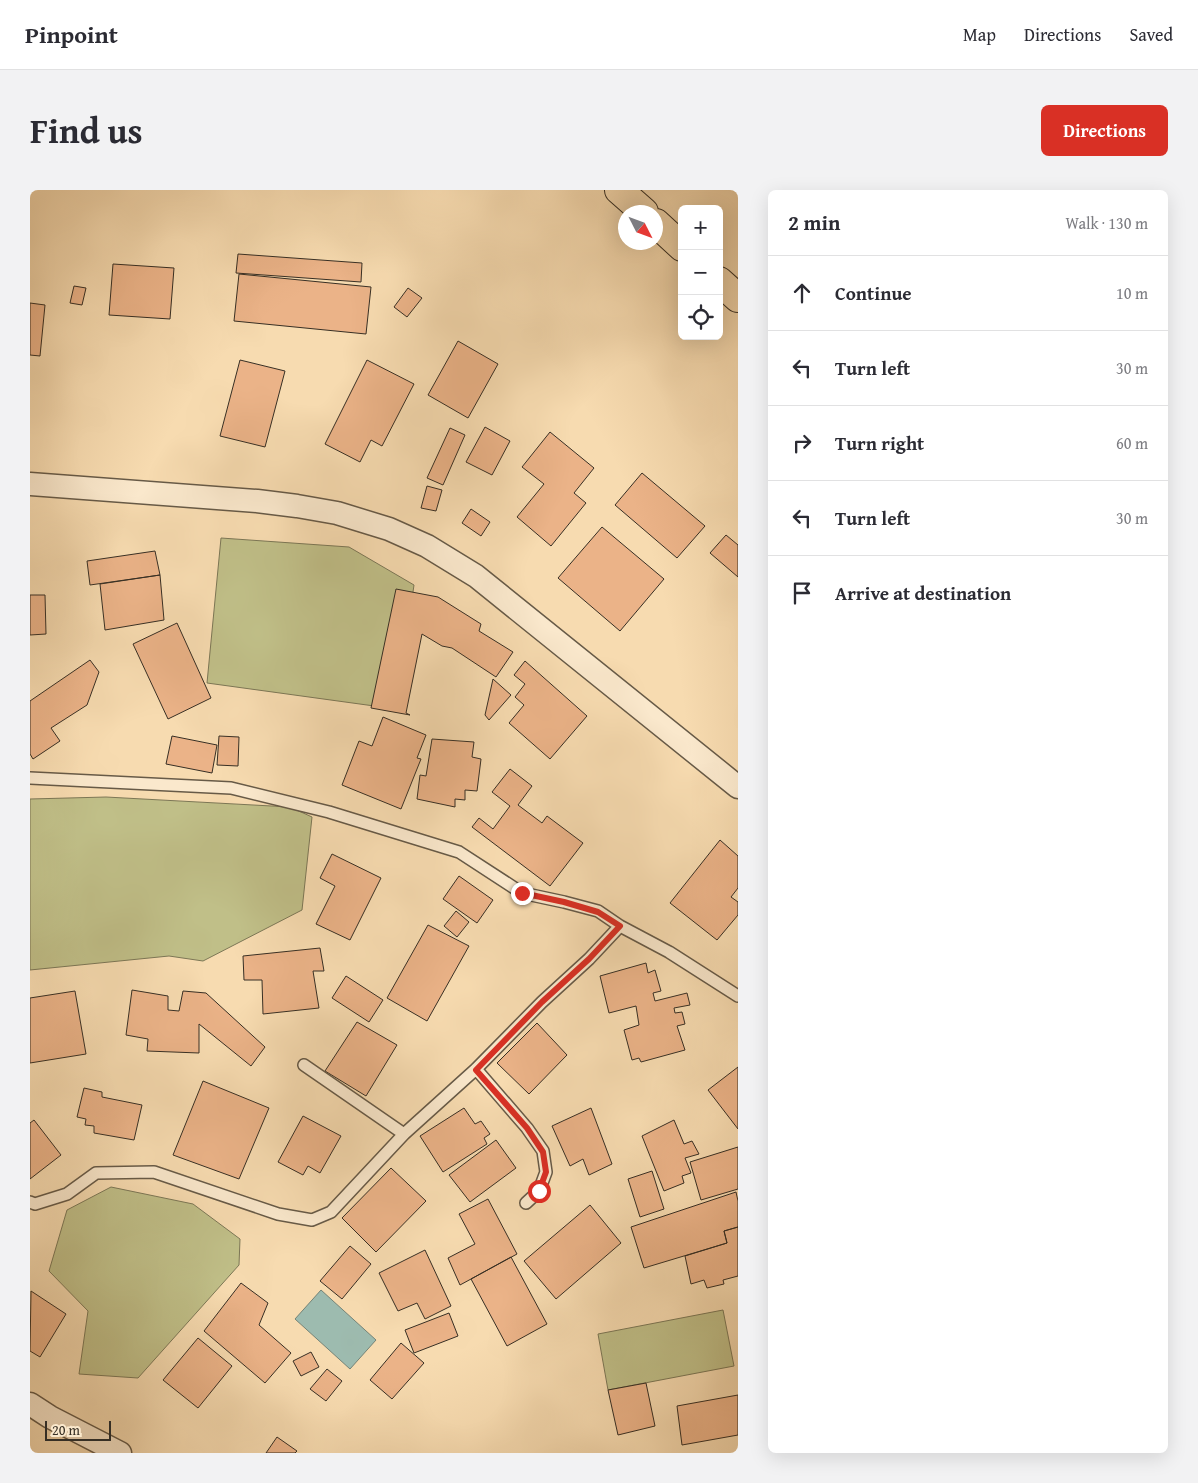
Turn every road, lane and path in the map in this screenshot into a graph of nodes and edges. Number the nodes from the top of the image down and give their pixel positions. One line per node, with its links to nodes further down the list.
1 (619, 190): 2 (main road)
2 (636, 205)
3 (663, 229): 4 (main road)
4 (678, 243)
5 (723, 285): 6 (main road)
6 (738, 298)
7 (30, 484): 9 (street)
8 (30, 778): 10 (lane)
9 (738, 786)
10 (620, 926): 11 (lane); 13 (lane)
11 (738, 996)
12 (304, 1065): 14 (lane)
13 (476, 1070): 14 (lane); 16 (lane)
14 (404, 1134): 15 (lane)
15 (30, 1202)
16 (526, 1203)
17 (30, 1404): 18 (street)
18 (120, 1453)

